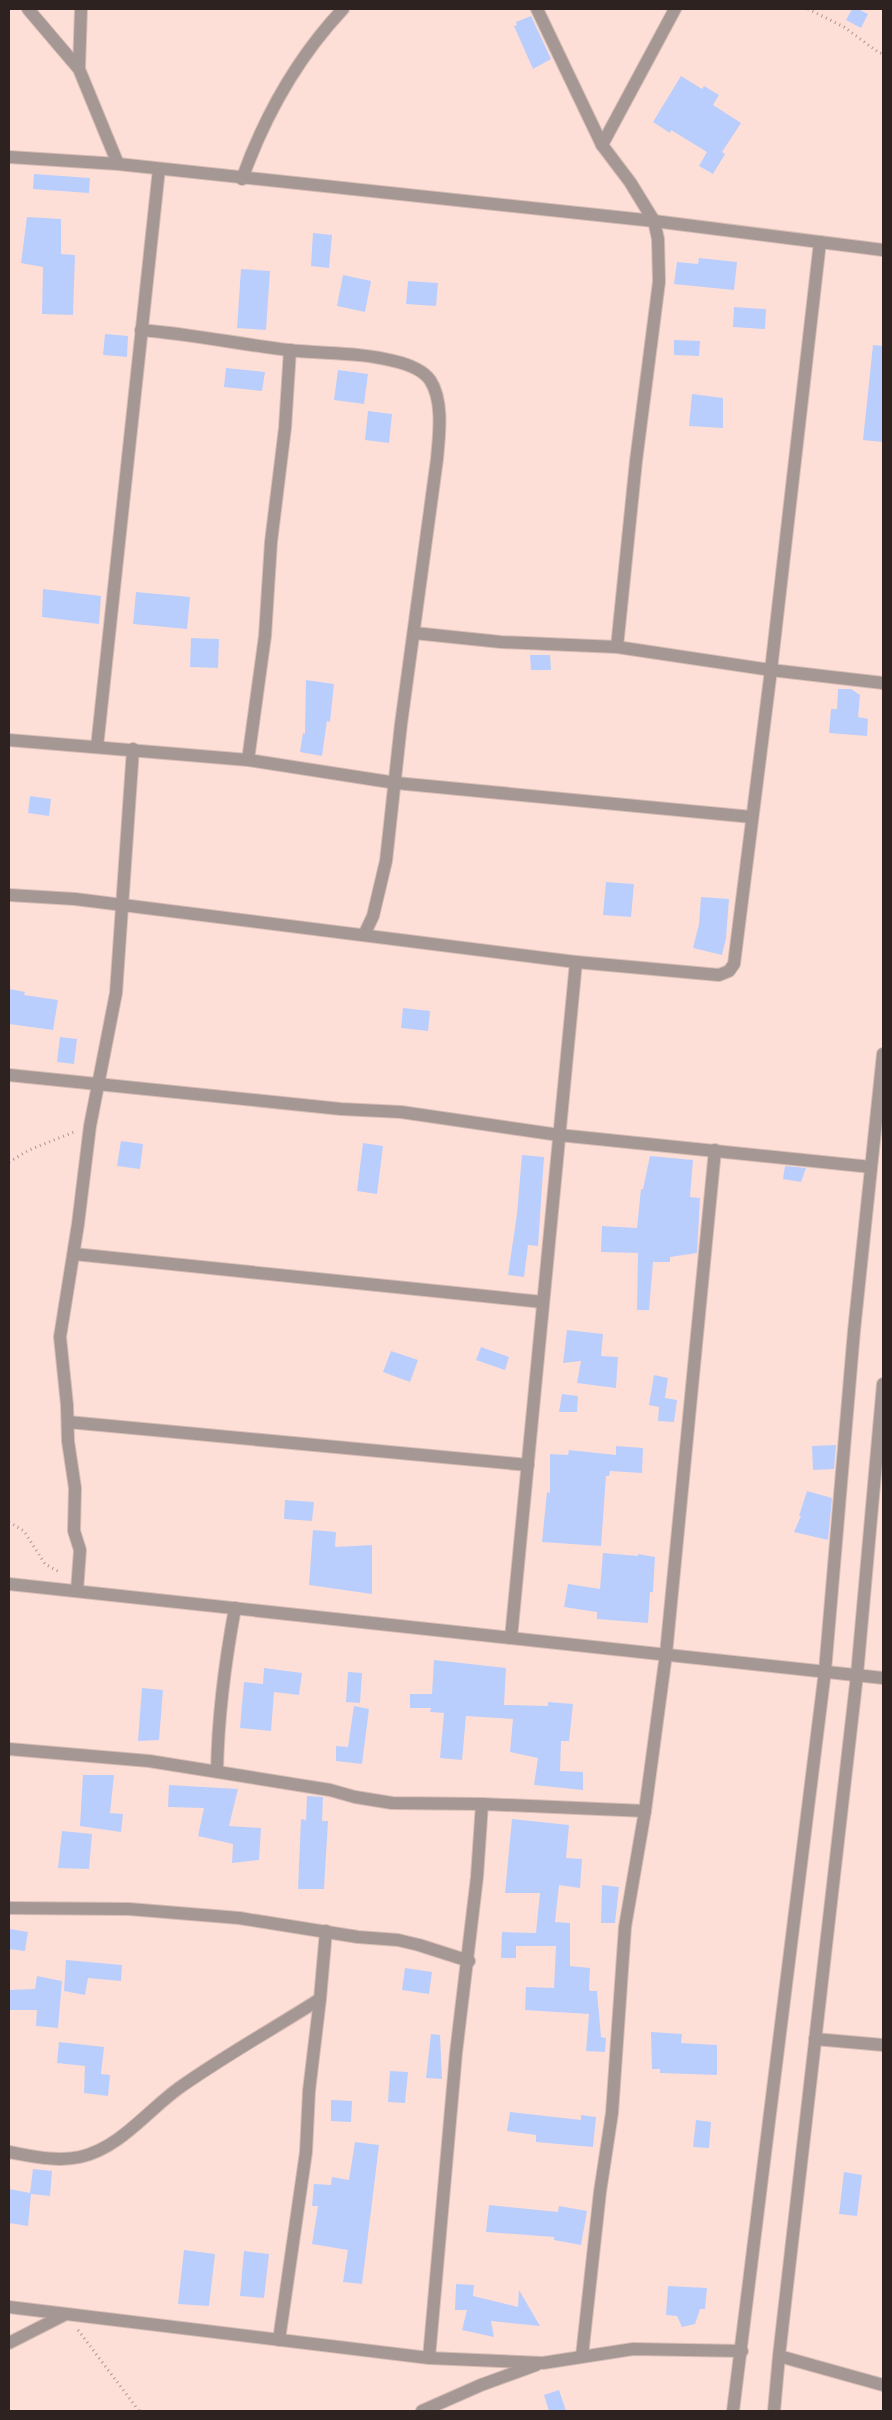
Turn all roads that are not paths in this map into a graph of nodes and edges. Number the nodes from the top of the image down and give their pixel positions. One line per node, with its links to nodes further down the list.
1 (28, 9): 6 (street)
2 (81, 9): 6 (street)
3 (343, 9): 11 (street)
4 (538, 9): 7 (street)
5 (675, 9): 7 (street)
6 (79, 69): 9 (street)
7 (602, 145): 12 (street)
8 (9, 157): 9 (street)
9 (118, 164): 10 (street)
10 (159, 169): 11 (street); 15 (street)
11 (242, 179): 12 (street)
12 (654, 221): 13 (street); 18 (street)
13 (820, 242): 14 (street); 19 (street)
14 (883, 250)
15 (141, 330): 16 (street); 22 (street)
16 (290, 350): 17 (street); 24 (street)
17 (414, 633): 18 (street); 25 (street)
18 (617, 647): 19 (street)
19 (771, 670): 20 (street); 26 (street)
20 (883, 683)
21 (9, 740): 22 (street)
22 (97, 747): 23 (street)
23 (133, 749): 24 (street); 28 (street)
24 (248, 760): 25 (street)
25 (396, 783): 26 (street); 29 (street)
26 (752, 817): 30 (street)
27 (9, 895): 28 (street)
28 (124, 906): 29 (street); 33 (street)
29 (364, 935): 30 (street)
30 (576, 962): 34 (street)
31 (883, 1054): 36 (street)
32 (9, 1075): 33 (street)
33 (100, 1084): 34 (street); 37 (street)
34 (559, 1135): 35 (street); 38 (street)
35 (715, 1150): 36 (street); 46 (street)
36 (871, 1167): 47 (street)
37 (74, 1254): 38 (street); 40 (street)
38 (543, 1302): 41 (street)
39 (883, 1384): 48 (street)
40 (68, 1422): 41 (street); 43 (street)
41 (528, 1465): 45 (street)
42 (9, 1584): 43 (street)
43 (77, 1591): 44 (street)
44 (235, 1608): 45 (street); 51 (street)
45 (511, 1638): 46 (street)
46 (666, 1654): 47 (street); 53 (street)
47 (825, 1672): 48 (street); 65 (street)
48 (857, 1675): 49 (street); 58 (street)
49 (883, 1678)
50 (9, 1752): 51 (street)
51 (217, 1771): 52 (street)
52 (482, 1804): 53 (street); 56 (street)
53 (645, 1811): 66 (street)
54 (9, 1908): 55 (street)
55 (326, 1931): 56 (street); 57 (street)
56 (468, 1962): 68 (street)
57 (320, 1999): 60 (street); 63 (street)
58 (815, 2039): 59 (street); 67 (street)
59 (883, 2045)
60 (9, 2152)
61 (9, 2307): 62 (street)
62 (66, 2314): 63 (street); 64 (street)
63 (279, 2340): 68 (street)
64 (9, 2342)
65 (742, 2351): 66 (street); 72 (street)
66 (582, 2356): 69 (street)
67 (779, 2356): 70 (street); 73 (street)
68 (429, 2358): 69 (street)
69 (543, 2363): 71 (street)
70 (883, 2385)
71 (422, 2411)
72 (733, 2411)
73 (774, 2411)

